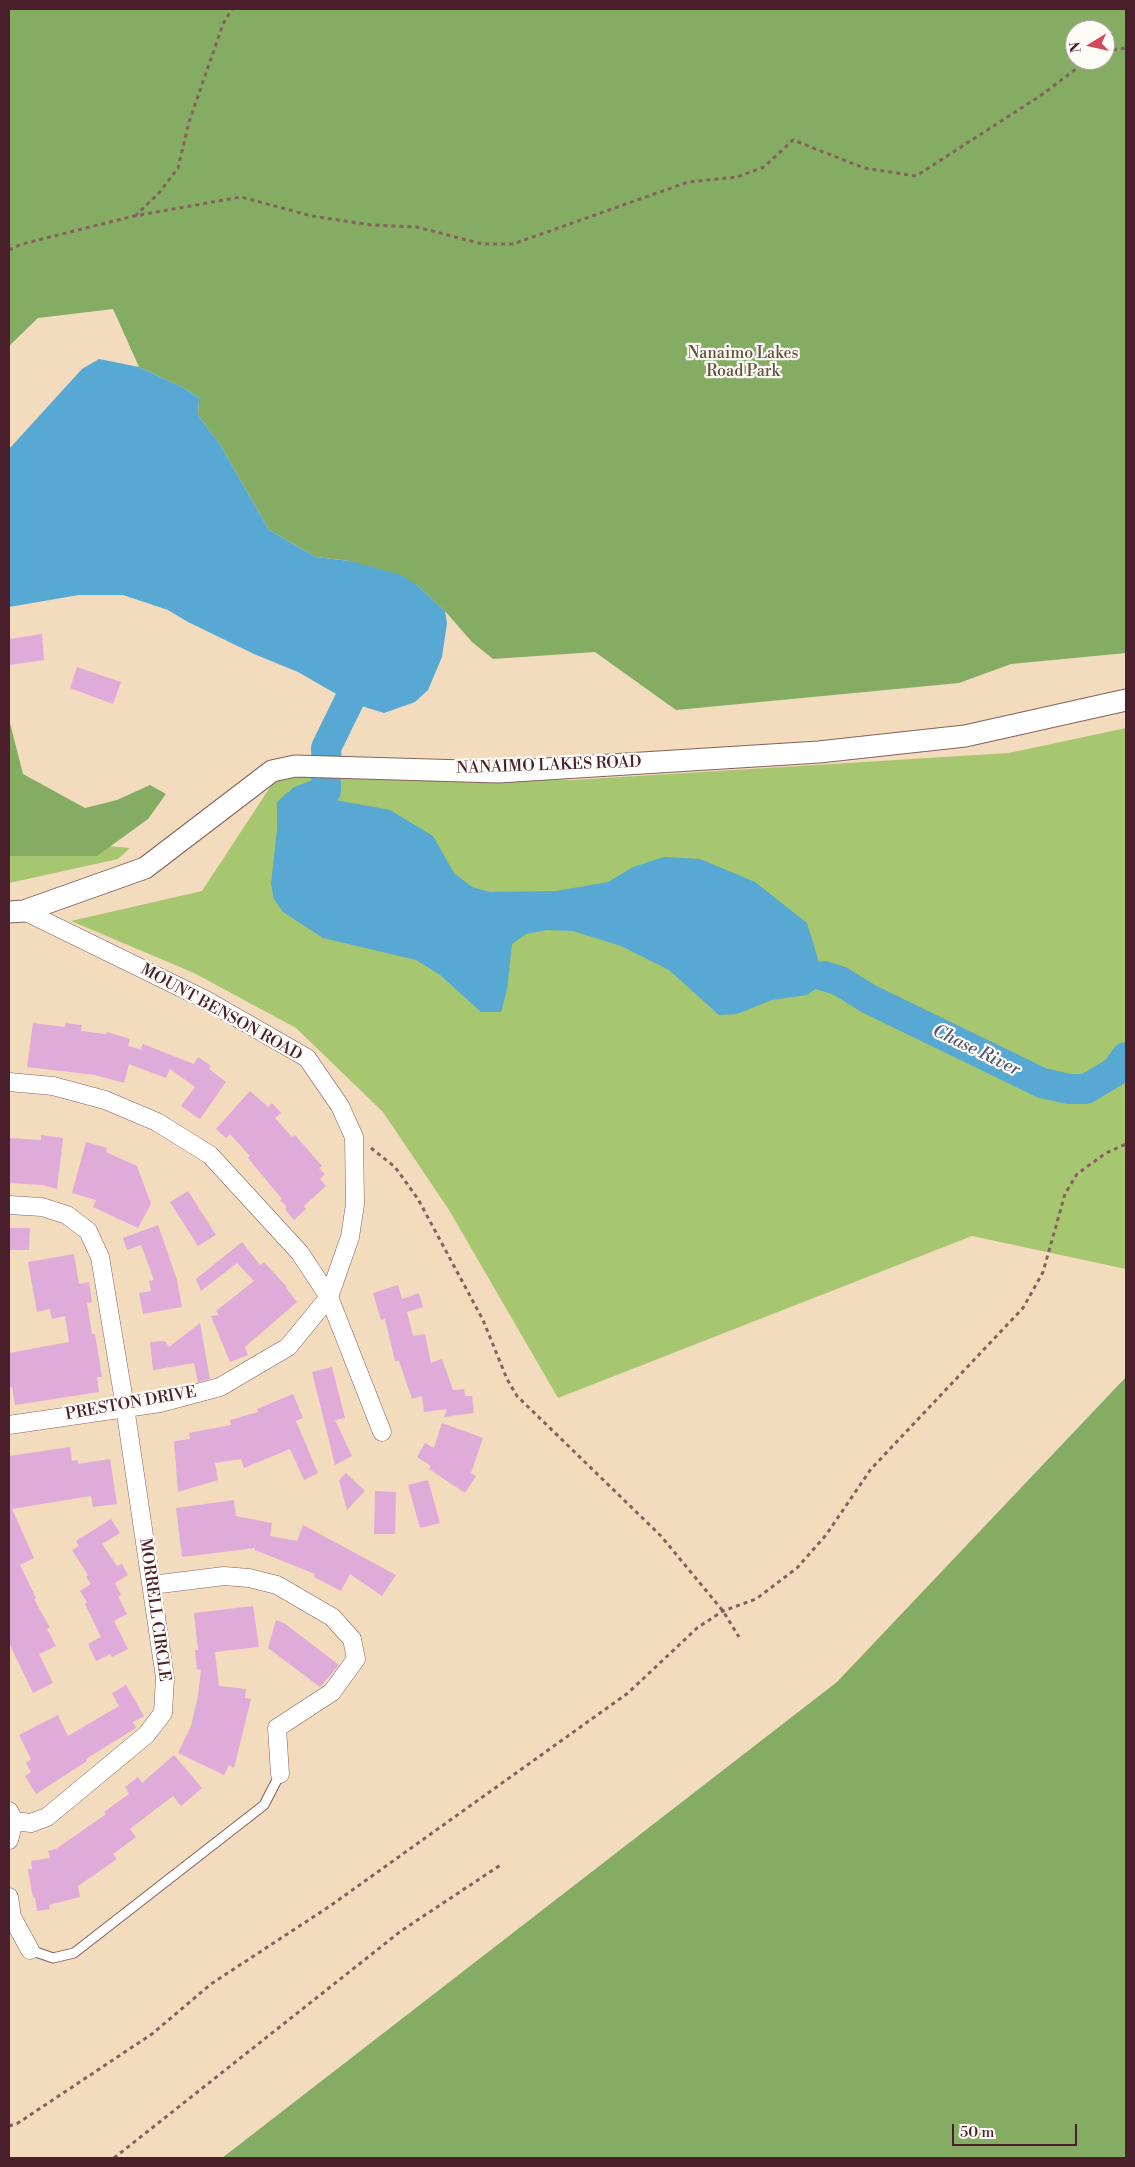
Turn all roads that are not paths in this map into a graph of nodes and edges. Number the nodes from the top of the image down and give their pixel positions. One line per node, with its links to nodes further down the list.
1 (1126, 700): 2 (street, NANAIMO LAKES ROAD)
2 (16, 912): 4 (street, MOUNT BENSON ROAD)
3 (9, 1082): 6 (street)
4 (355, 1171): 6 (street, PRESTON DRIVE)
5 (9, 1205): 7 (street, MORRELL CIRCLE)
6 (329, 1298): 7 (street, PRESTON DRIVE); 9 (street)
7 (125, 1407): 8 (street, PRESTON DRIVE); 10 (street, MORRELL CIRCLE)
8 (9, 1425)
9 (382, 1432)
10 (152, 1585): 11 (street); 12 (street, MORRELL CIRCLE)
11 (280, 1774): 15 (lane)
12 (12, 1816): 13 (street, MORRELL CIRCLE)
13 (9, 1840)
14 (9, 1897): 15 (street)
15 (30, 1950)

